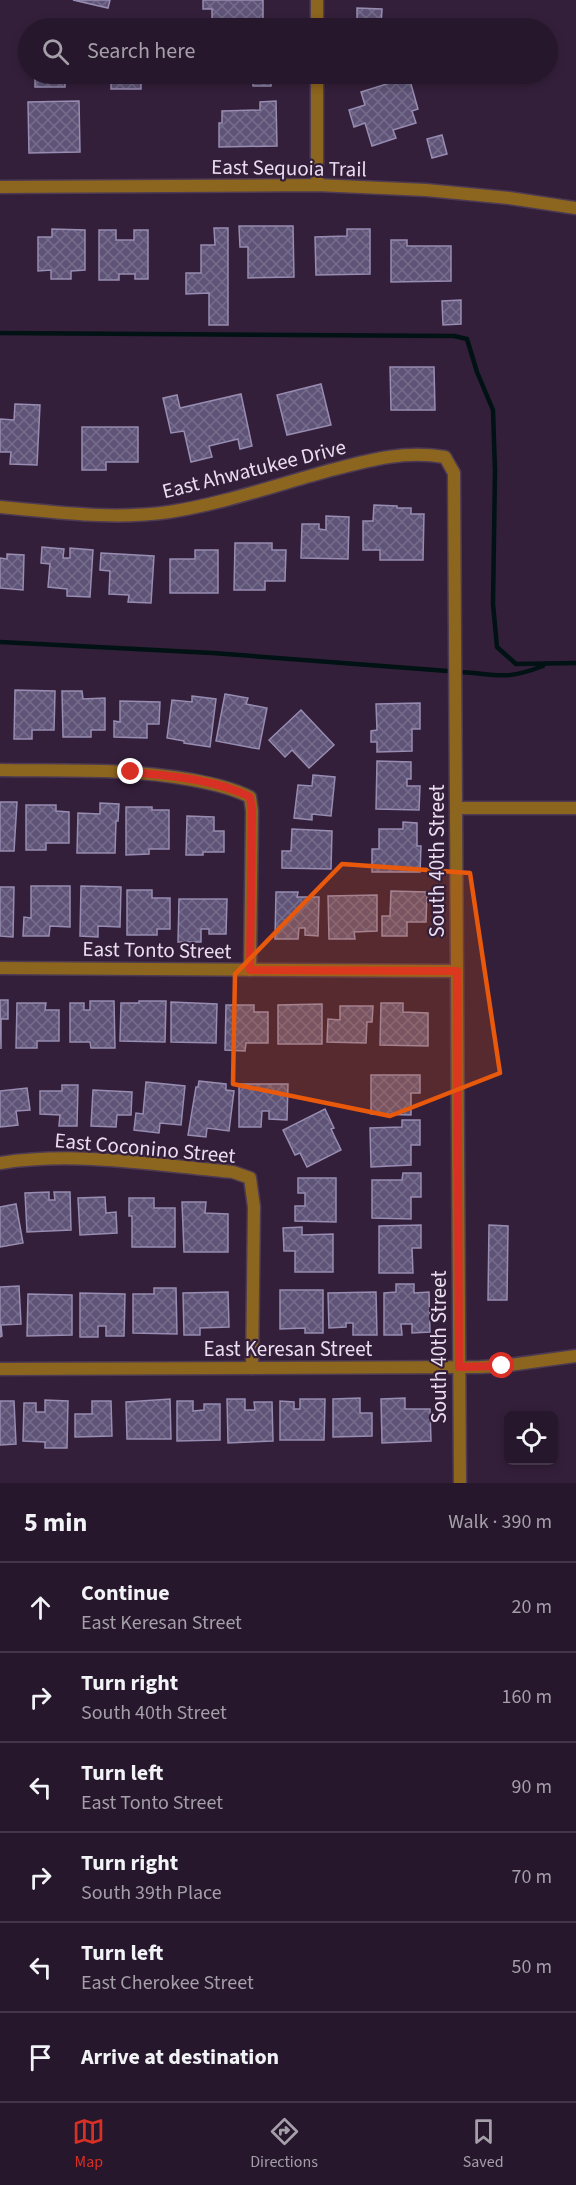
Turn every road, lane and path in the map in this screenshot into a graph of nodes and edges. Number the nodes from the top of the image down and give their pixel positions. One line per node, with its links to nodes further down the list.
1 (317, 0): 2 (street)
2 (317, 18)
3 (317, 84): 4 (street)
4 (316, 185): 5 (street, East Sequoia Trail); 6 (street, East Sequoia Trail)
5 (0, 188)
6 (576, 208)
7 (445, 457): 8 (street, East Ahwatukee Drive); 10 (street, South 40th Street)
8 (0, 507)
9 (0, 770): 13 (street)
10 (456, 808): 11 (street); 14 (street, South 40th Street)
11 (576, 808)
12 (0, 968): 13 (street, East Tonto Street)
13 (250, 970): 14 (street, East Tonto Street)
14 (457, 971): 17 (street, South 40th Street)
15 (0, 1164): 18 (street, East Coconino Street)
16 (576, 1356): 17 (street, East Keresan Street)
17 (459, 1367): 18 (street, East Keresan Street); 20 (street, South 40th Street)
18 (252, 1368): 19 (street, East Keresan Street)
19 (0, 1369)
20 (460, 1483)

